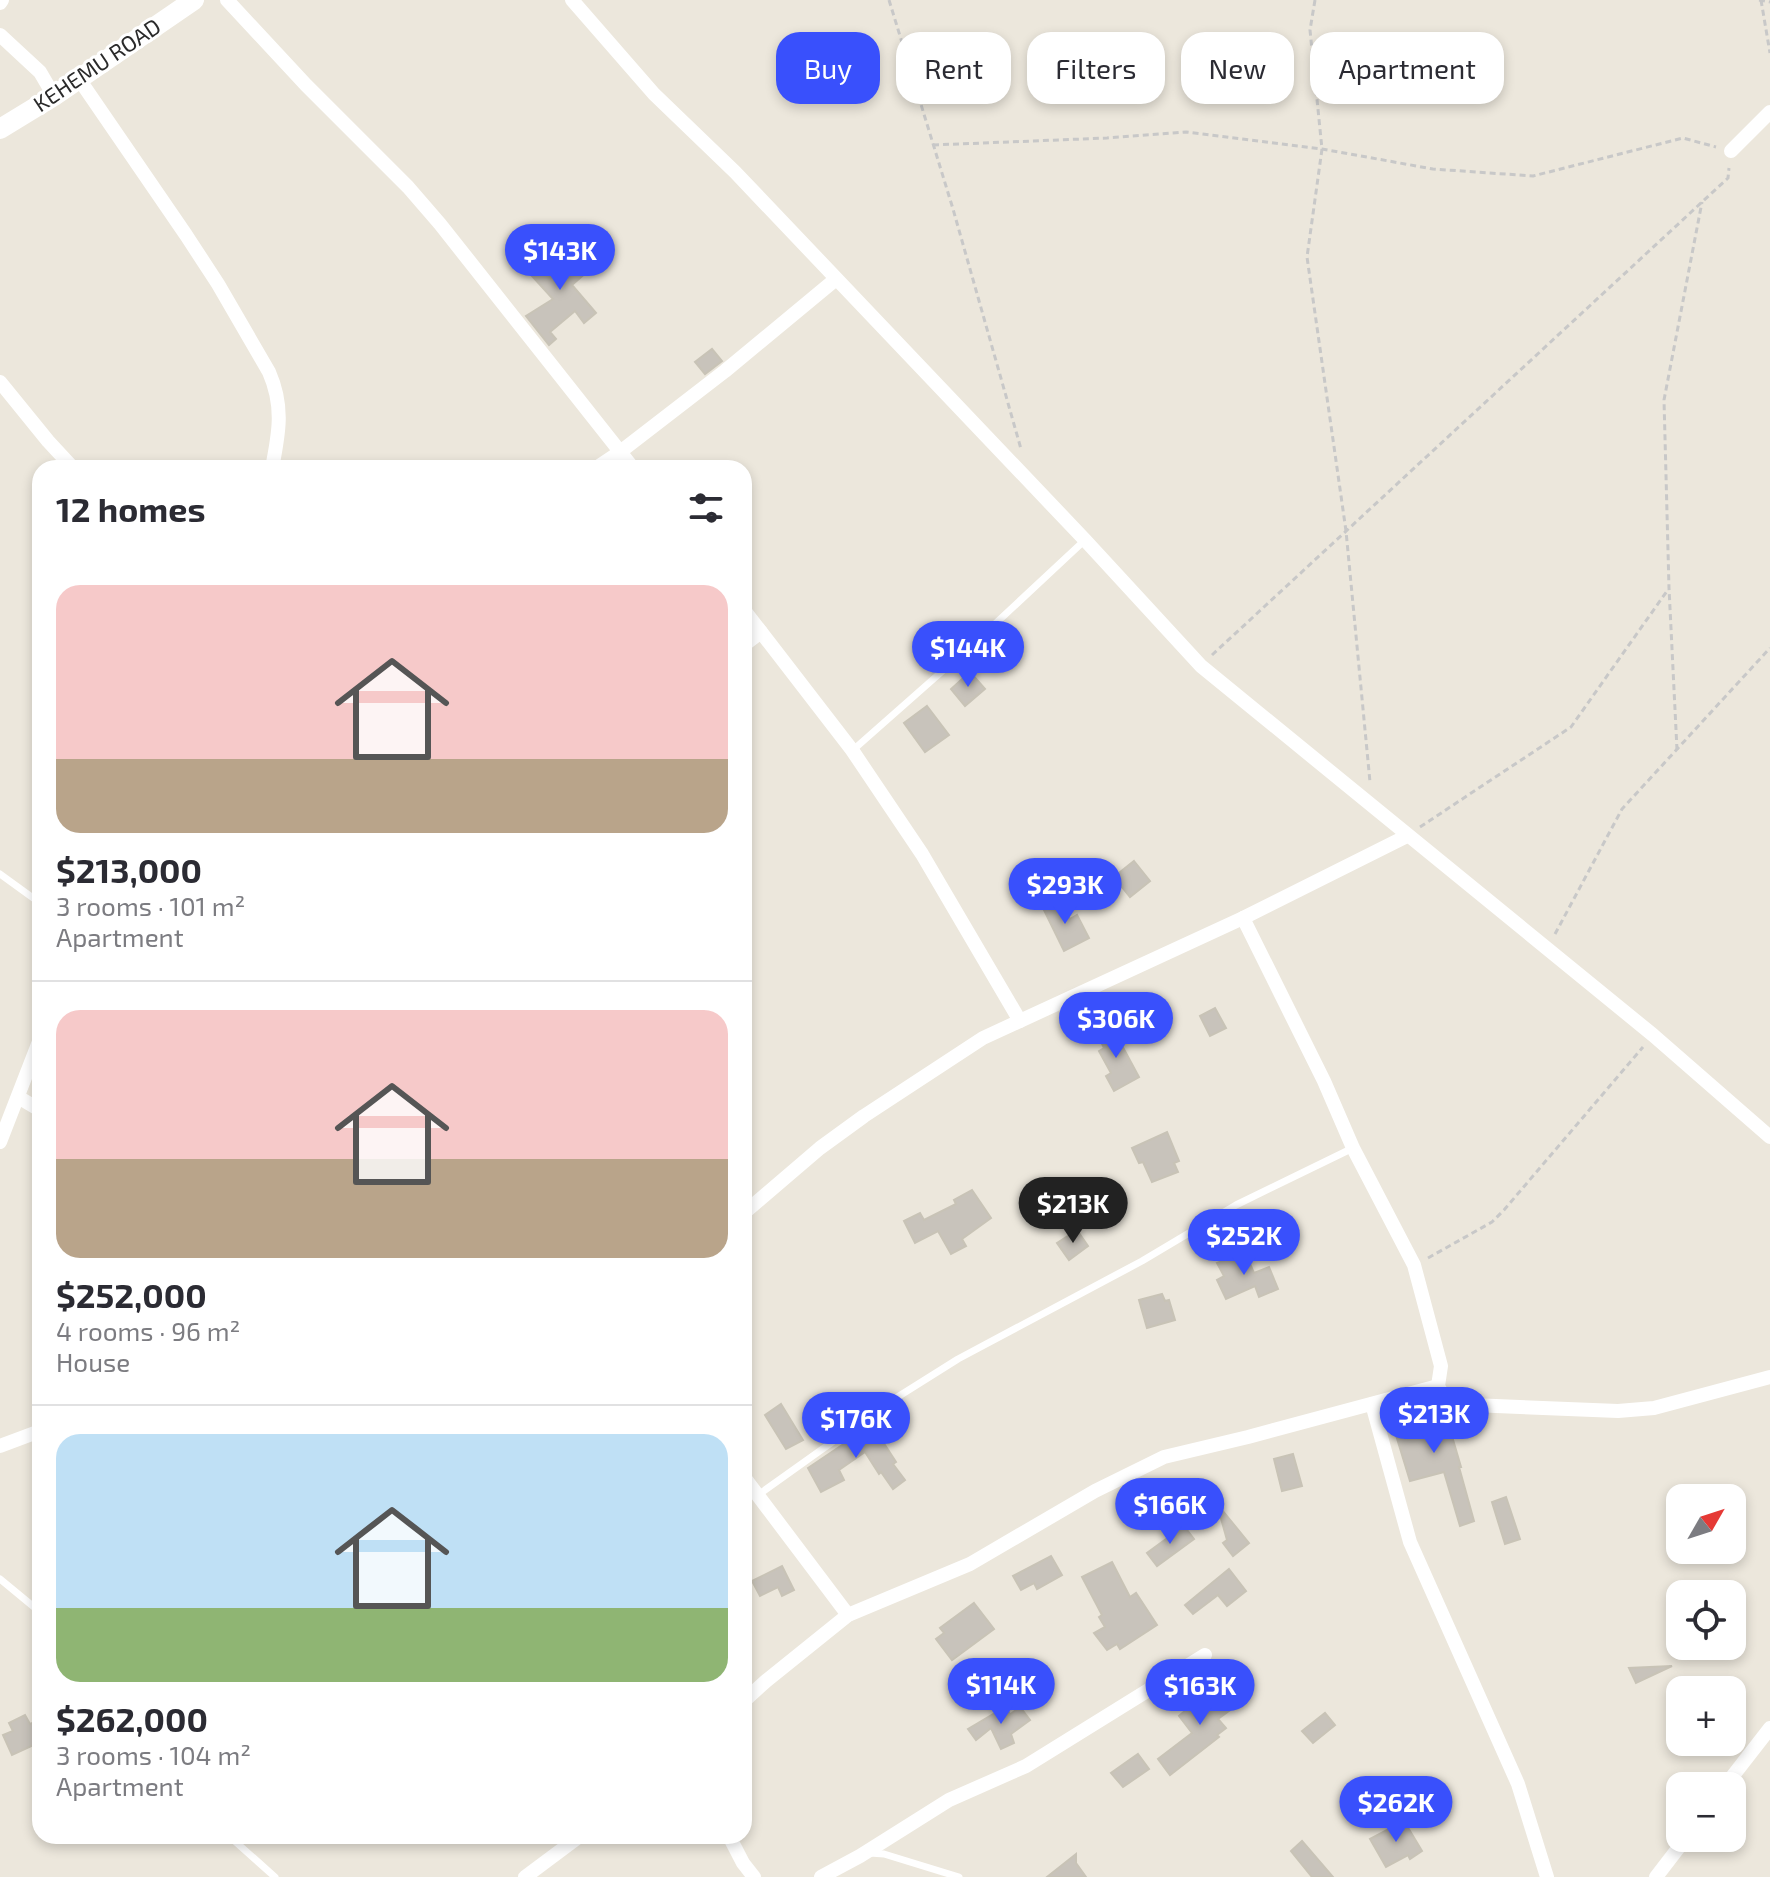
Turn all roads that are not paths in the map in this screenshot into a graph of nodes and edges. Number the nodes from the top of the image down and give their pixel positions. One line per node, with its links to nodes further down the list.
1 (194, 0): 5 (street, KEHEMU ROAD)
2 (227, 0): 12 (street)
3 (572, 0): 10 (street)
4 (0, 35): 6 (street)
5 (79, 79): 6 (street, KEHEMU ROAD); 14 (street)
6 (54, 96): 8 (street, KEHEMU ROAD)
7 (1770, 112): 9 (street)
8 (0, 129)
9 (1731, 151)
10 (836, 279): 12 (street); 17 (street)
11 (0, 382): 13 (street)
12 (620, 452): 15 (street); 16 (street)
13 (66, 460)
14 (273, 460)
15 (608, 460)
16 (626, 460)
17 (1085, 540): 21 (lane); 22 (street)
18 (752, 620): 19 (street)
19 (761, 632): 20 (street); 21 (street)
20 (752, 639)
21 (852, 750): 26 (street)
22 (1407, 836): 25 (street); 30 (street)
23 (0, 874): 24 (lane)
24 (32, 897)
25 (1243, 918): 26 (street); 32 (street)
26 (1020, 1021): 33 (street)
27 (32, 1060): 28 (street)
28 (18, 1097): 29 (street); 31 (street)
29 (32, 1105)
30 (1770, 1137)
31 (0, 1142)
32 (1353, 1148): 35 (street); 40 (lane)
33 (752, 1206)
34 (1770, 1377): 35 (street)
35 (1438, 1386): 36 (street)
36 (1372, 1404): 43 (street); 60 (street)
37 (32, 1434): 38 (street)
38 (0, 1446)
39 (752, 1487): 40 (street)
40 (758, 1495): 43 (street)
41 (0, 1579): 42 (lane)
42 (32, 1605)
43 (848, 1615): 45 (street)
44 (1205, 1655): 52 (street)
45 (752, 1694)
46 (1770, 1728): 47 (street)
47 (1736, 1772)
48 (238, 1844): 54 (lane)
49 (569, 1844): 55 (street)
50 (733, 1844): 53 (street)
51 (1675, 1852): 61 (street)
52 (860, 1856): 58 (street); 59 (lane)
53 (743, 1863): 56 (street); 57 (street)
54 (275, 1877)
55 (525, 1877)
56 (736, 1877)
57 (754, 1877)
58 (821, 1877)
59 (959, 1877)
60 (1547, 1877)
61 (1656, 1877)

